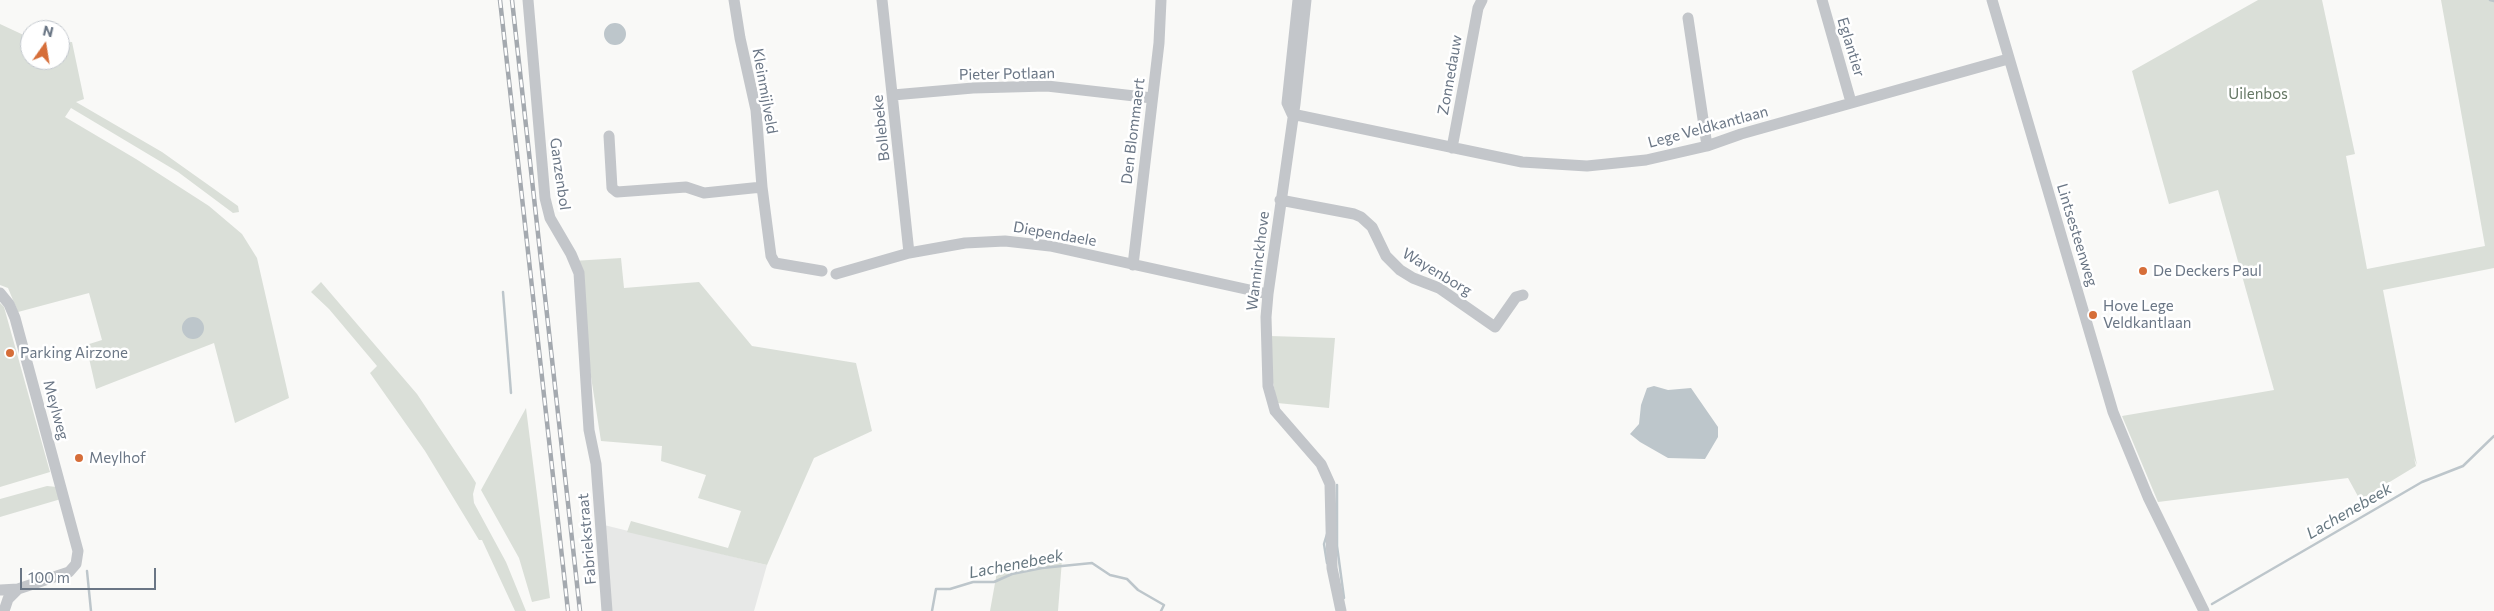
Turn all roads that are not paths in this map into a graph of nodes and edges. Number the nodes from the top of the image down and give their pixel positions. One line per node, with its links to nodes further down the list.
1 (528, 0): 28 (street, Ganzenbol)
2 (734, 0): 19 (street, Kleinmijlveld)
3 (882, 0): 12 (street, Bollebeke)
4 (1161, 0): 13 (street, Den Blommaert)
5 (1298, 0): 15 (street, Wanninckhove)
6 (1306, 0): 15 (street, Wanninckhove)
7 (1822, 0): 14 (street, Eglantier)
8 (1992, 0): 11 (street, Lintsesteenweg)
9 (1477, 3): 18 (street, Zonnedauw)
10 (1688, 18): 17 (street)
11 (2008, 59): 14 (street, Lege Veldkantlaan); 34 (street, Lintsesteenweg)
12 (893, 95): 13 (street, Pieter Potlaan); 21 (street, Bollebeke)
13 (1152, 98): 22 (street, Den Blommaert)
14 (1851, 102): 17 (street, Lege Veldkantlaan)
15 (1292, 114): 18 (street, Lege Veldkantlaan); 20 (street, Wanninckhove)
16 (609, 136): 19 (street)
17 (1707, 146): 18 (street, Lege Veldkantlaan)
18 (1452, 148)
19 (762, 187): 23 (street, Kleinmijlveld)
20 (1280, 200): 26 (street, Wanninckhove); 27 (street, Wayenborg)
21 (909, 253): 22 (street, Diependaele); 24 (street, Diependaele)
22 (1133, 265): 26 (street, Diependaele)
23 (822, 270)
24 (836, 274)
25 (0, 293): 30 (street, Meylweg)
26 (1268, 294): 33 (street, Wanninckhove)
27 (1523, 295)
28 (596, 464): 32 (street, Fabriekstraat)
29 (0, 590): 30 (street, Meylweg)
30 (18, 590): 31 (street)
31 (4, 611)
32 (607, 611)
33 (1341, 611)
34 (2204, 611)

